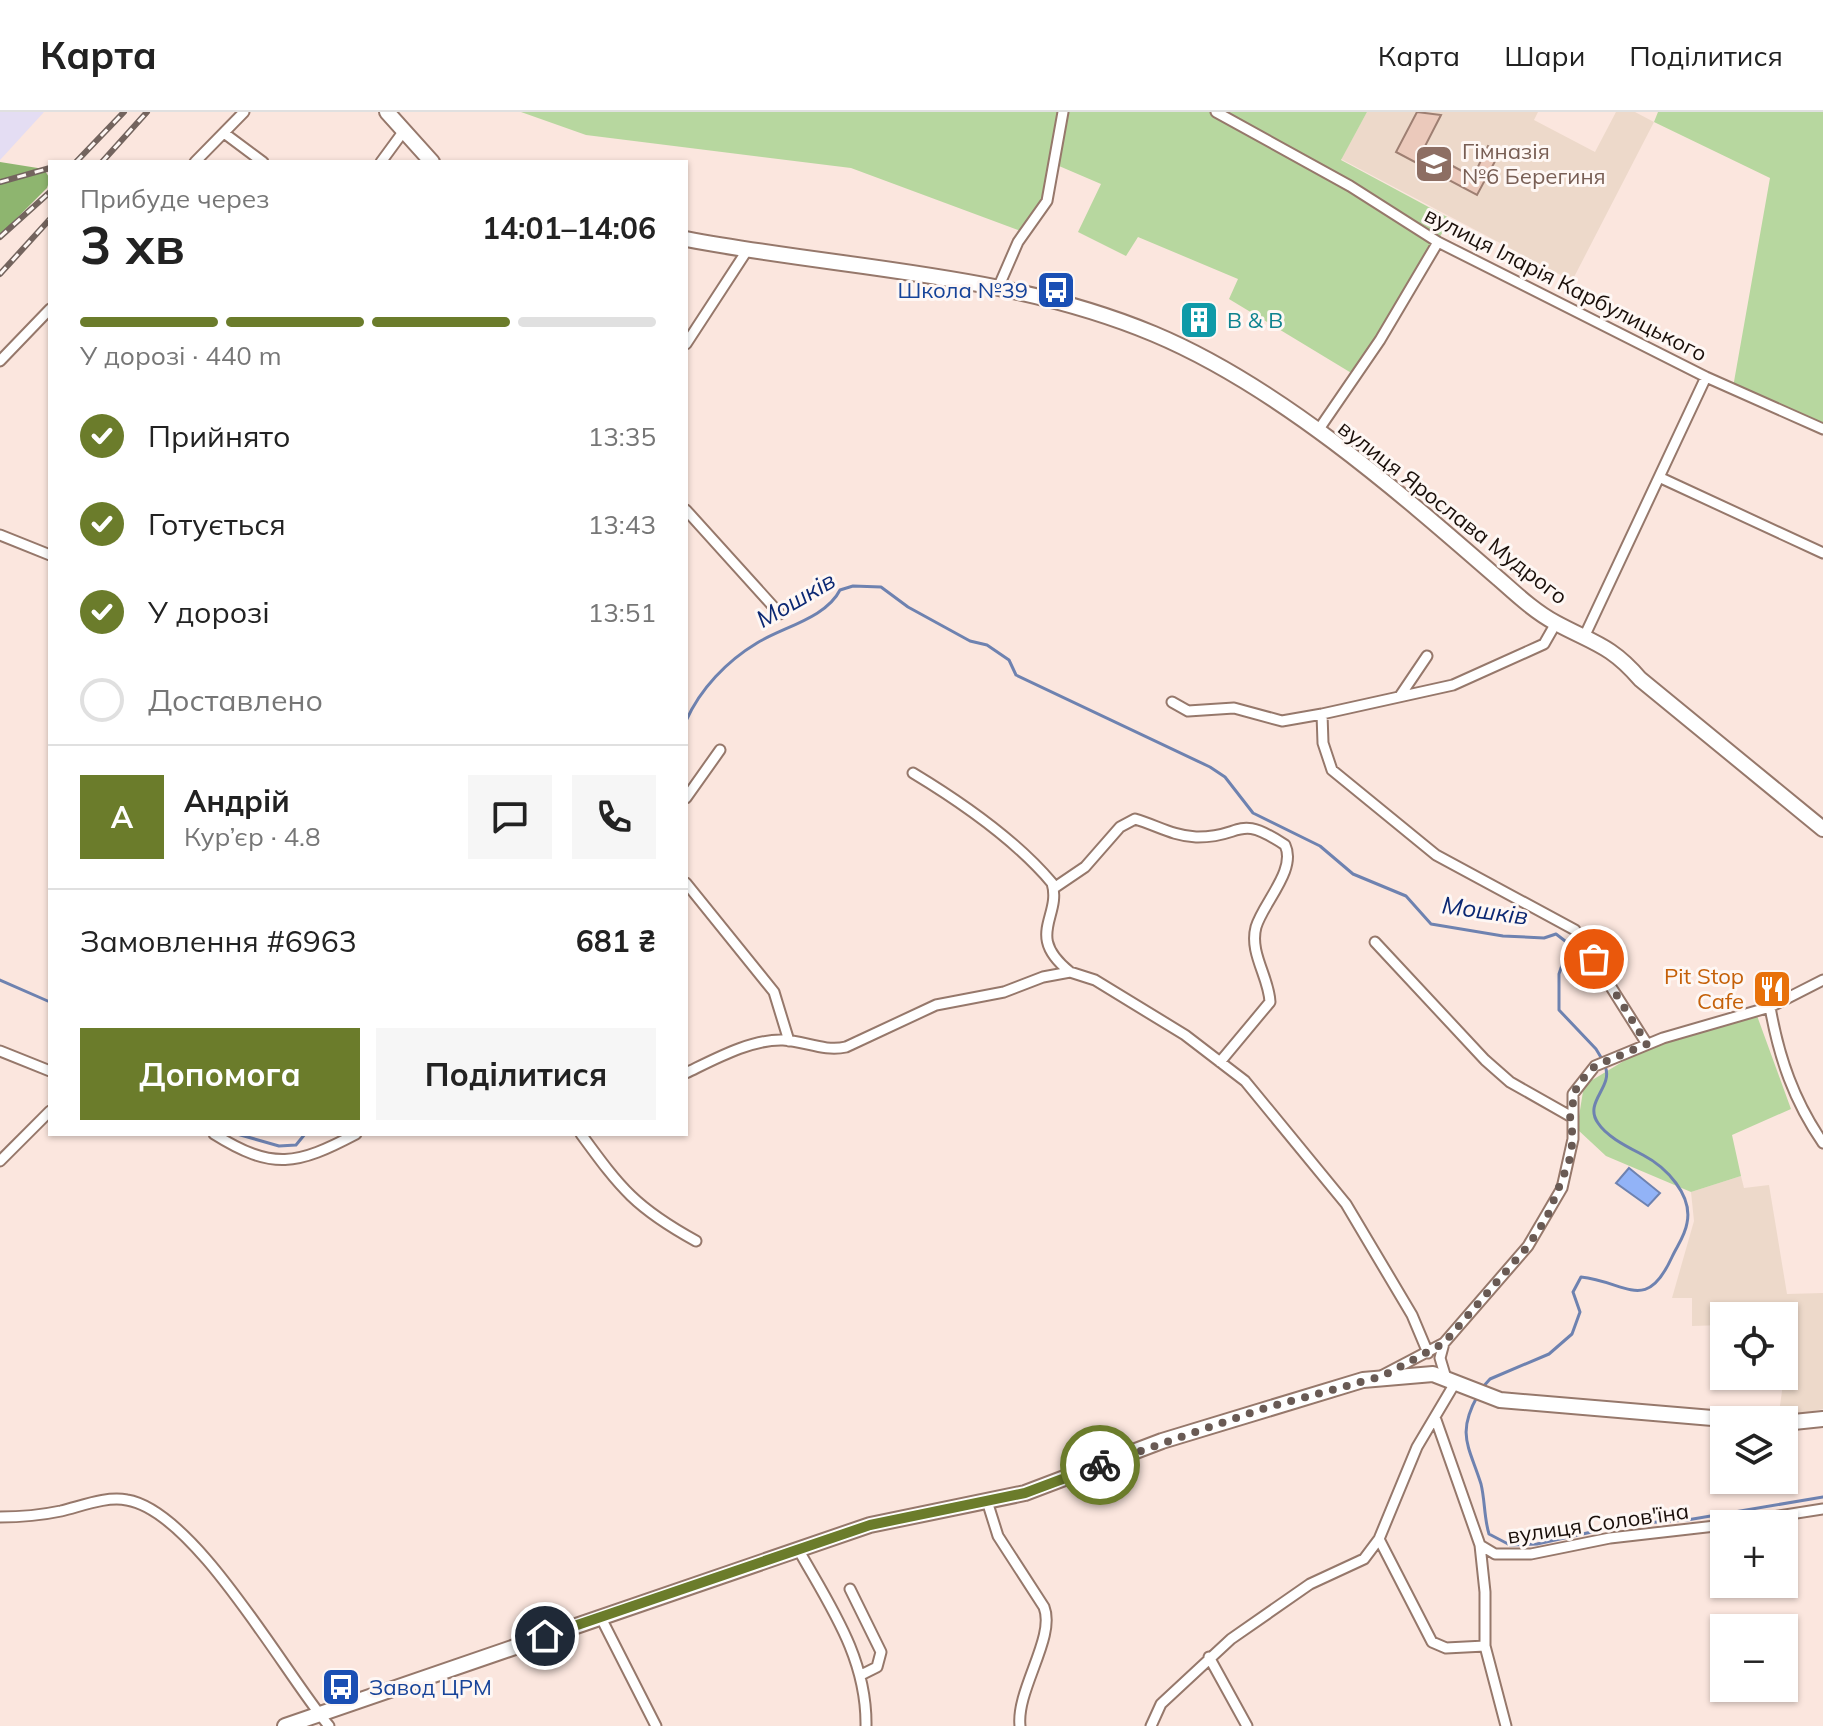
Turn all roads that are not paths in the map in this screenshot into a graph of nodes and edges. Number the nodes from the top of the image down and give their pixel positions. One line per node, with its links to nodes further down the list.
1 (244, 112): 6 (street)
2 (387, 112): 5 (main road)
3 (1063, 112): 14 (street)
4 (1216, 112): 12 (street, вулиця Іларія Карбулицького)
5 (403, 132): 9 (street); 10 (main road)
6 (224, 133): 7 (street); 8 (street)
7 (197, 160)
8 (260, 160)
9 (382, 160)
10 (430, 160)
11 (688, 239): 13 (main road, вулиця Ярослава Мудрого)
12 (1438, 242): 18 (street, вулиця Іларія Карбулицького); 20 (street)
13 (748, 249): 14 (main road, вулиця Ярослава Мудрого); 16 (street)
14 (998, 288): 20 (main road, вулиця Ярослава Мудрого)
15 (48, 311): 17 (street)
16 (688, 341)
17 (0, 361)
18 (1706, 377): 19 (street, вулиця Іларія Карбулицького); 21 (street)
19 (1823, 429)
20 (1317, 432): 27 (main road, вулиця Ярослава Мудрого)
21 (1661, 478): 24 (street); 28 (street)
22 (688, 512): 26 (street)
23 (0, 535): 25 (street)
24 (1823, 553)
25 (48, 554)
26 (780, 614)
27 (1556, 623): 28 (main road, вулиця Ярослава Мудрого); 30 (street)
28 (1585, 635): 36 (main road, вулиця Ярослава Мудрого)
29 (1427, 656): 30 (street)
30 (1400, 696): 32 (street)
31 (1172, 702): 32 (street)
32 (1322, 714): 44 (street)
33 (720, 750): 35 (street)
34 (913, 773): 38 (street)
35 (688, 795)
36 (1823, 829)
37 (688, 885): 43 (street)
38 (1054, 888): 40 (street); 46 (street)
39 (1375, 942): 50 (street)
40 (1070, 972): 43 (street); 46 (street)
41 (1823, 980): 42 (street)
42 (1770, 1007): 44 (street); 54 (street)
43 (789, 1041): 48 (street)
44 (1647, 1044): 50 (street)
45 (0, 1051): 47 (street)
46 (1220, 1062): 58 (street)
47 (48, 1070)
48 (688, 1072)
49 (48, 1113): 55 (street)
50 (1570, 1116): 57 (street)
51 (218, 1136): 52 (street)
52 (352, 1136)
53 (583, 1136): 56 (street)
54 (1823, 1143)
55 (0, 1161)
56 (696, 1241)
57 (1444, 1343): 58 (street); 60 (street)
58 (1428, 1353): 59 (street)
59 (1383, 1376): 60 (main road); 65 (main road)
60 (1451, 1380): 61 (main road); 62 (street)
61 (1710, 1418)
62 (1436, 1420): 70 (street); 71 (street)
63 (1822, 1421): 64 (main road)
64 (1798, 1422)
65 (987, 1501): 72 (main road); 82 (street)
66 (1823, 1509): 67 (street, вулиця Солов'їна)
67 (1798, 1513)
68 (0, 1517): 78 (street)
69 (1710, 1526): 71 (street, вулиця Солов'їна)
70 (1379, 1539): 75 (street); 76 (street)
71 (1480, 1545): 75 (street)
72 (798, 1549): 74 (main road); 77 (street)
73 (850, 1589): 77 (street)
74 (600, 1616): 78 (main road); 80 (street)
75 (1485, 1646): 85 (street)
76 (1209, 1657): 83 (street); 84 (street)
77 (863, 1674): 81 (street)
78 (324, 1720): 79 (main road)
79 (285, 1726)
80 (656, 1726)
81 (866, 1726)
82 (1020, 1726)
83 (1151, 1726)
84 (1247, 1726)
85 (1506, 1726)

